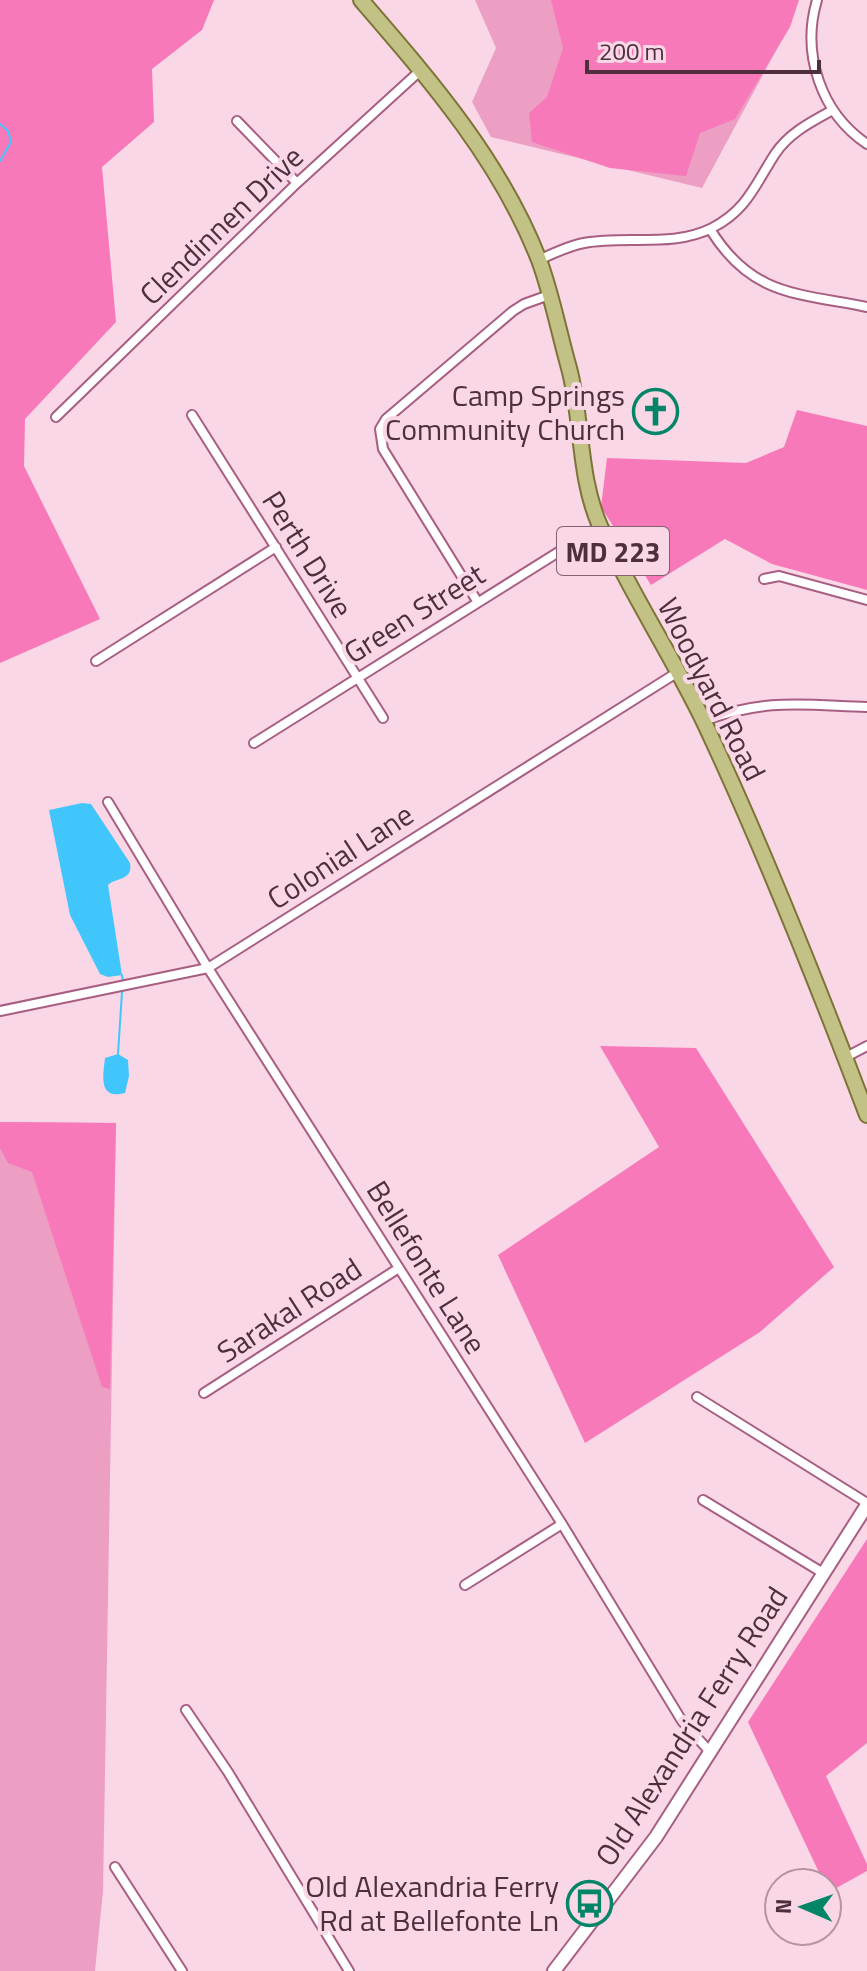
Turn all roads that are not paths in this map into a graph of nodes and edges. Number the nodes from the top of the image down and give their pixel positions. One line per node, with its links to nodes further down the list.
1 (361, 0): 3 (main road, Woodyard Road / MD 223)
2 (817, 0): 4 (street)
3 (422, 69): 7 (street, Clendinnen Drive); 9 (main road, Woodyard Road / MD 223)
4 (833, 110): 6 (street); 8 (street)
5 (237, 121): 7 (street)
6 (867, 144)
7 (297, 183): 13 (street, Clendinnen Drive)
8 (710, 229): 9 (street); 11 (street)
9 (539, 260): 10 (main road, Woodyard Road / MD 223)
10 (549, 295): 14 (main road, Woodyard Road / MD 223); 18 (street)
11 (867, 307)
12 (192, 415): 15 (street, Perth Drive)
13 (56, 417)
14 (600, 526): 18 (street, Green Street); 20 (main road, Woodyard Road / MD 223)
15 (276, 547): 19 (street); 21 (street, Perth Drive)
16 (764, 579): 17 (street)
17 (867, 600)
18 (477, 601): 21 (street, Green Street)
19 (96, 661)
20 (678, 672): 24 (main road, Woodyard Road / MD 223); 27 (street, Colonial Lane)
21 (357, 677): 23 (street, Perth Drive); 25 (street, Green Street)
22 (867, 707): 24 (street)
23 (383, 718)
24 (703, 721): 30 (main road, Woodyard Road / MD 223)
25 (254, 743)
26 (108, 802): 27 (street, Bellefonte Lane)
27 (208, 968): 28 (street, Colonial Lane); 32 (street, Bellefonte Lane)
28 (0, 1011)
29 (867, 1046): 30 (street)
30 (846, 1057): 31 (main road, Woodyard Road / MD 223)
31 (867, 1115)
32 (399, 1268): 33 (street, Sarakal Road); 37 (street, Bellefonte Lane)
33 (204, 1393)
34 (697, 1397): 36 (street)
35 (703, 1500): 38 (street)
36 (867, 1504): 38 (main road, Old Alexandria Ferry Road)
37 (562, 1524): 39 (street); 41 (street, Bellefonte Lane)
38 (823, 1573): 41 (main road, Old Alexandria Ferry Road)
39 (465, 1585)
40 (186, 1710): 44 (street)
41 (711, 1753): 45 (main road, Old Alexandria Ferry Road)
42 (115, 1867): 43 (street)
43 (182, 1971)
44 (349, 1971)
45 (554, 1971)

